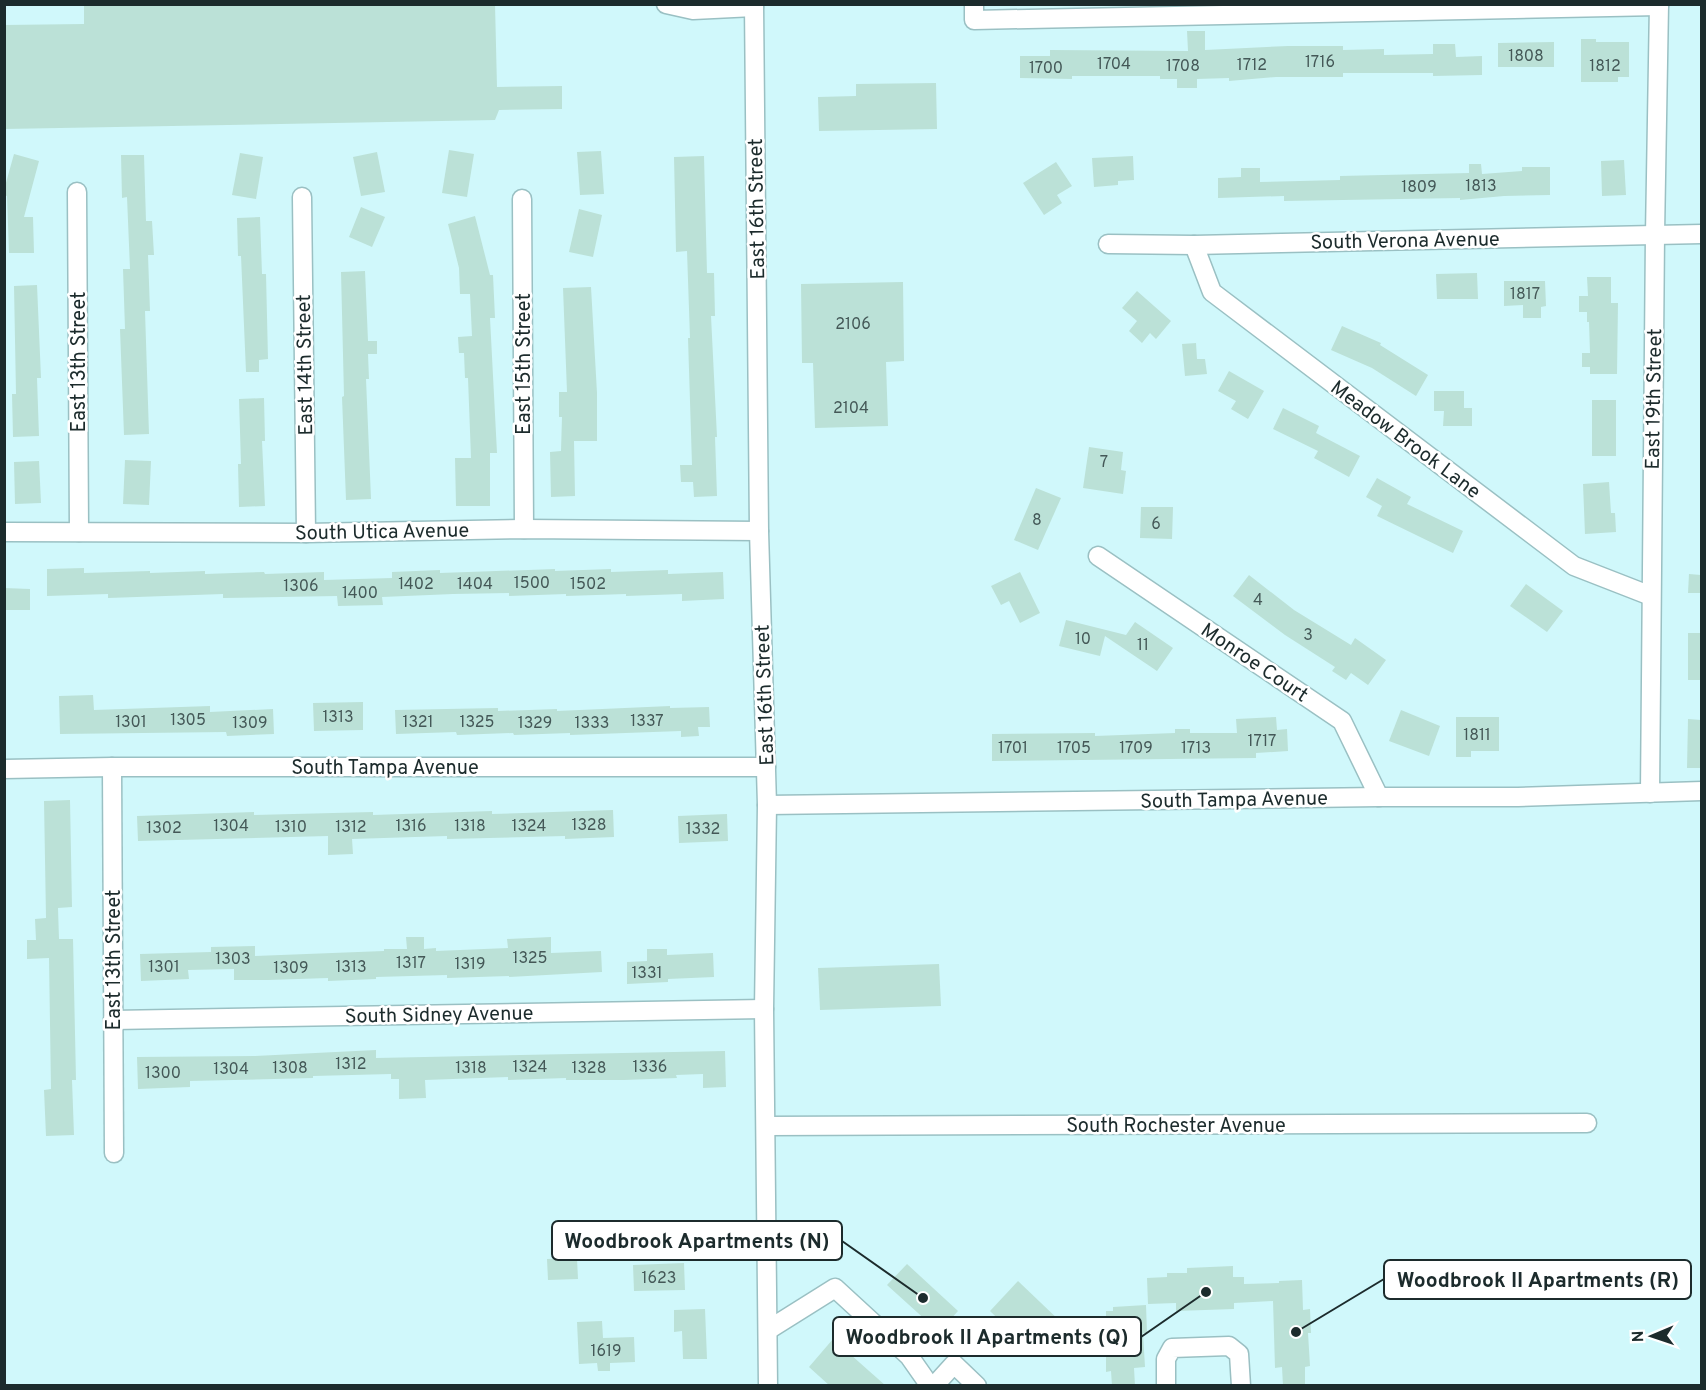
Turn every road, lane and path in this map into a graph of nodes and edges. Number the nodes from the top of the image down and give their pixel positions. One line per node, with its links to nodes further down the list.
1 (666, 4): 3 (street)
2 (1659, 5): 4 (street); 8 (street, East 19th Street)
3 (754, 6): 14 (street, East 16th Street)
4 (974, 12)
5 (77, 192): 13 (street, East 13th Street)
6 (302, 197): 16 (street, East 14th Street)
7 (522, 199): 12 (street, East 15th Street)
8 (1654, 234): 9 (street, South Verona Avenue); 11 (street, South Verona Avenue); 18 (street, East 19th Street)
9 (1701, 234)
10 (1108, 244): 11 (street, South Verona Avenue)
11 (1194, 245): 18 (street, Meadow Brook Lane)
12 (524, 529): 14 (street, South Utica Avenue); 16 (street, South Utica Avenue)
13 (79, 531): 15 (street, South Utica Avenue); 16 (street, South Utica Avenue)
14 (759, 531): 20 (street, East 16th Street)
15 (4, 532)
16 (306, 533)
17 (1098, 556): 24 (street, Monroe Court)
18 (1651, 596): 23 (street, East 19th Street)
19 (112, 767): 20 (street, South Tampa Avenue); 21 (street, South Tampa Avenue); 27 (street, East 13th Street)
20 (766, 767): 25 (street, East 16th Street)
21 (4, 769)
22 (1701, 791): 23 (street, South Tampa Avenue)
23 (1650, 793): 24 (street, South Tampa Avenue)
24 (1379, 797): 25 (street, South Tampa Avenue)
25 (766, 805): 26 (street, East 16th Street)
26 (764, 1009): 27 (street, South Sidney Avenue); 29 (street, East 16th Street)
27 (113, 1020): 30 (street, East 13th Street)
28 (1587, 1123): 29 (street, South Rochester Avenue)
29 (766, 1126): 31 (street, East 16th Street)
30 (114, 1154)
31 (768, 1330): 32 (street, East 16th Street); 33 (street)
32 (768, 1386)
33 (932, 1386): 34 (street)
34 (977, 1386)
35 (1166, 1386): 36 (street)
36 (1241, 1386)

